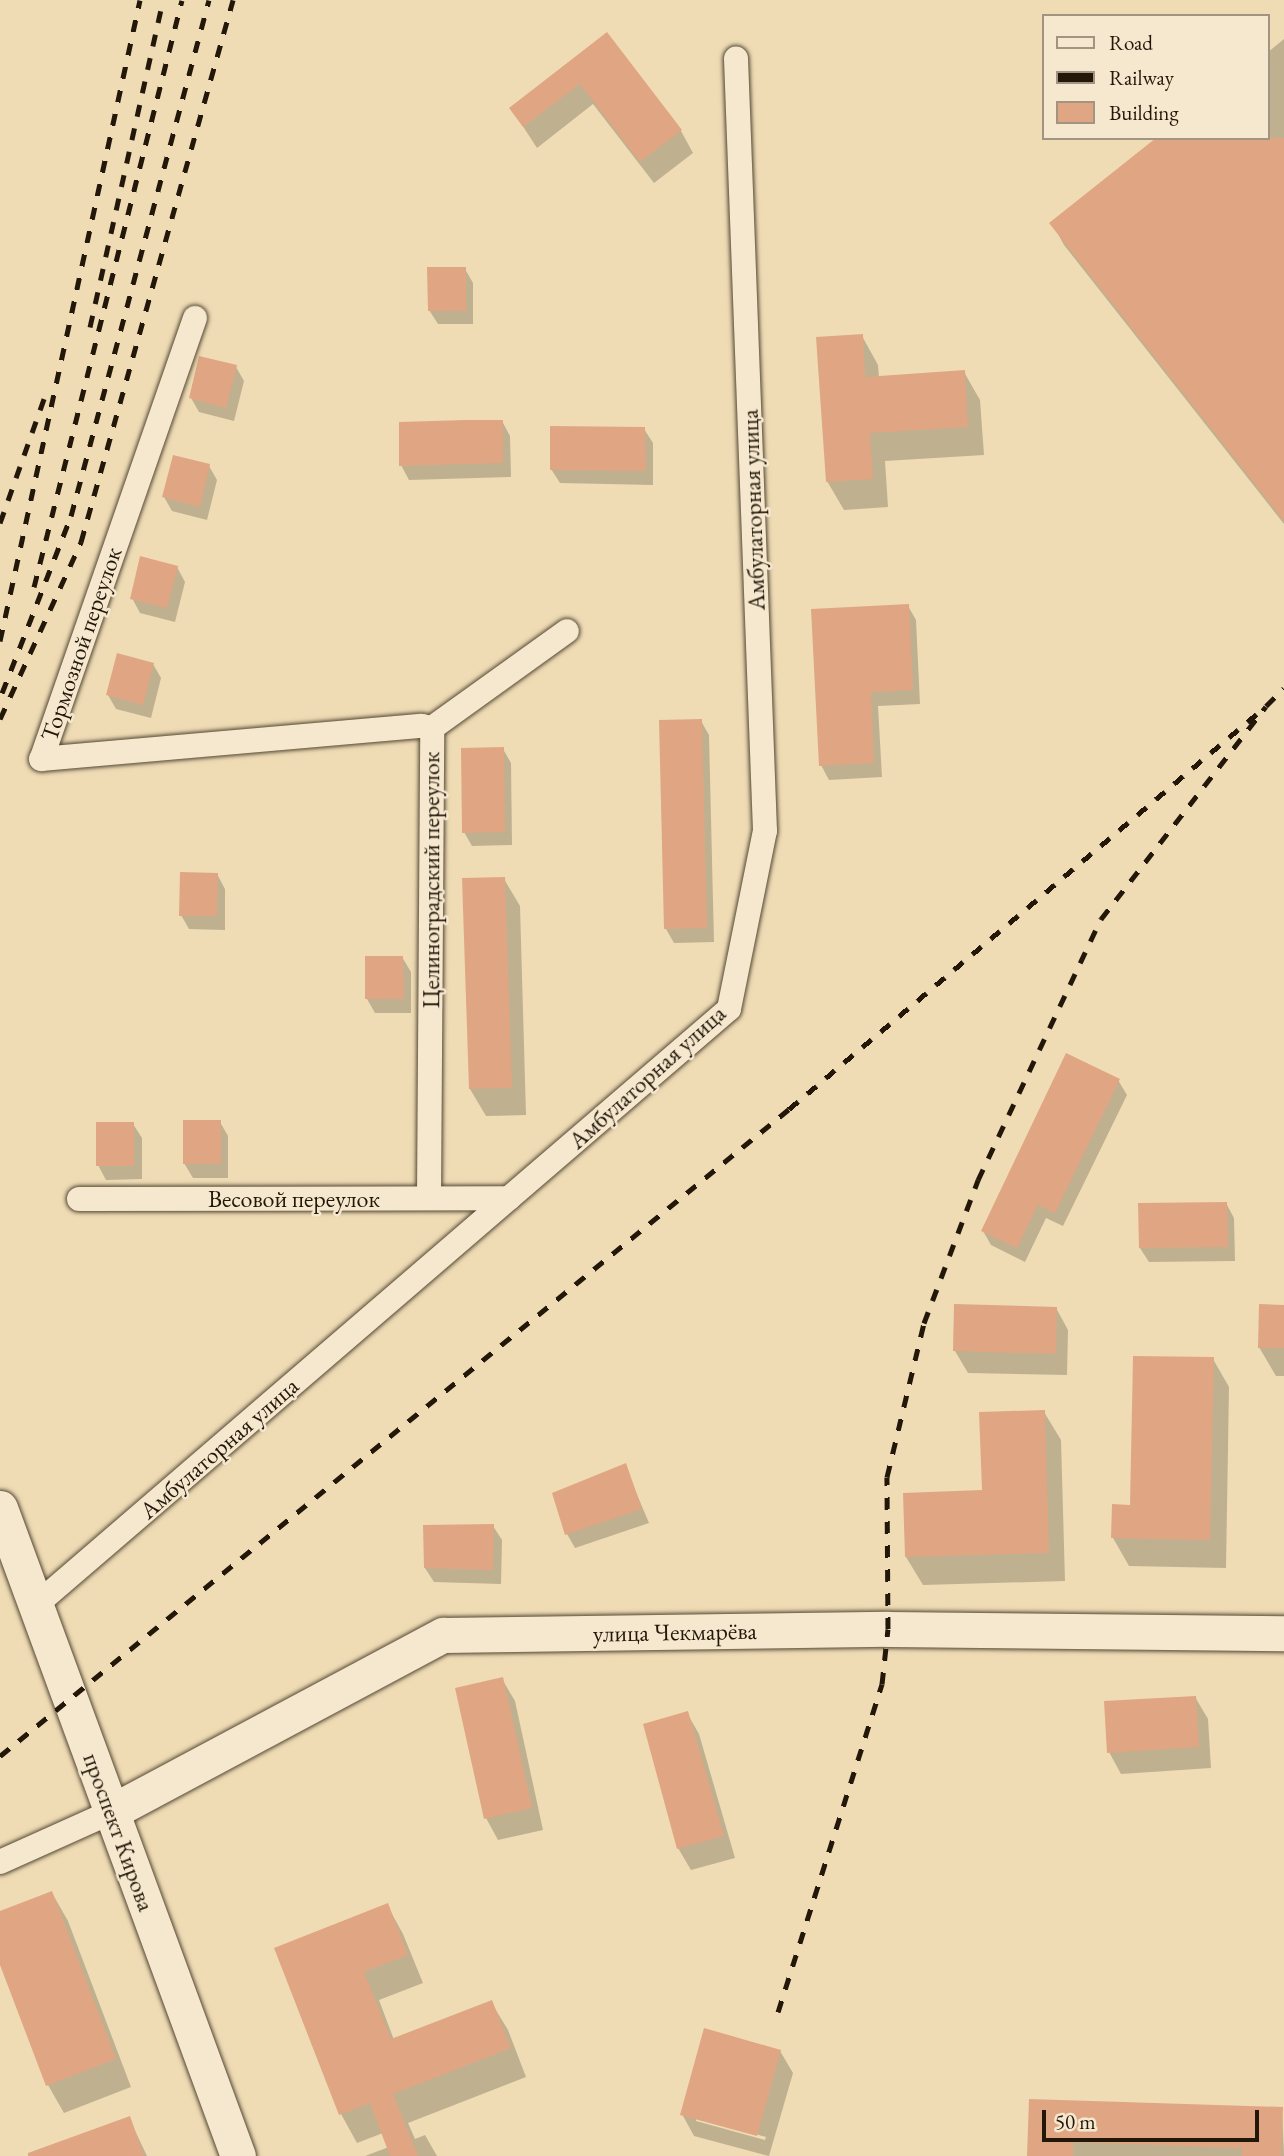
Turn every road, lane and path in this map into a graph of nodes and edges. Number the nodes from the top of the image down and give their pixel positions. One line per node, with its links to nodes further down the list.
1 (736, 60): 6 (street, Амбулаторная улица)
2 (195, 318): 4 (street, Тормозной переулок)
3 (567, 631): 4 (street, Целиноградский переулок)
4 (432, 728): 5 (street, Целиноградский переулок)
5 (429, 1198): 6 (street, Весовой переулок); 7 (street, Весовой переулок)
6 (509, 1198): 9 (street, Амбулаторная улица)
7 (79, 1199)
8 (0, 1508): 9 (street, проспект Кирова)
9 (36, 1605): 11 (street, проспект Кирова)
10 (1284, 1633): 11 (street, улица Чекмарёва)
11 (111, 1812): 12 (street); 13 (street, проспект Кирова)
12 (0, 1862)
13 (238, 2156)

